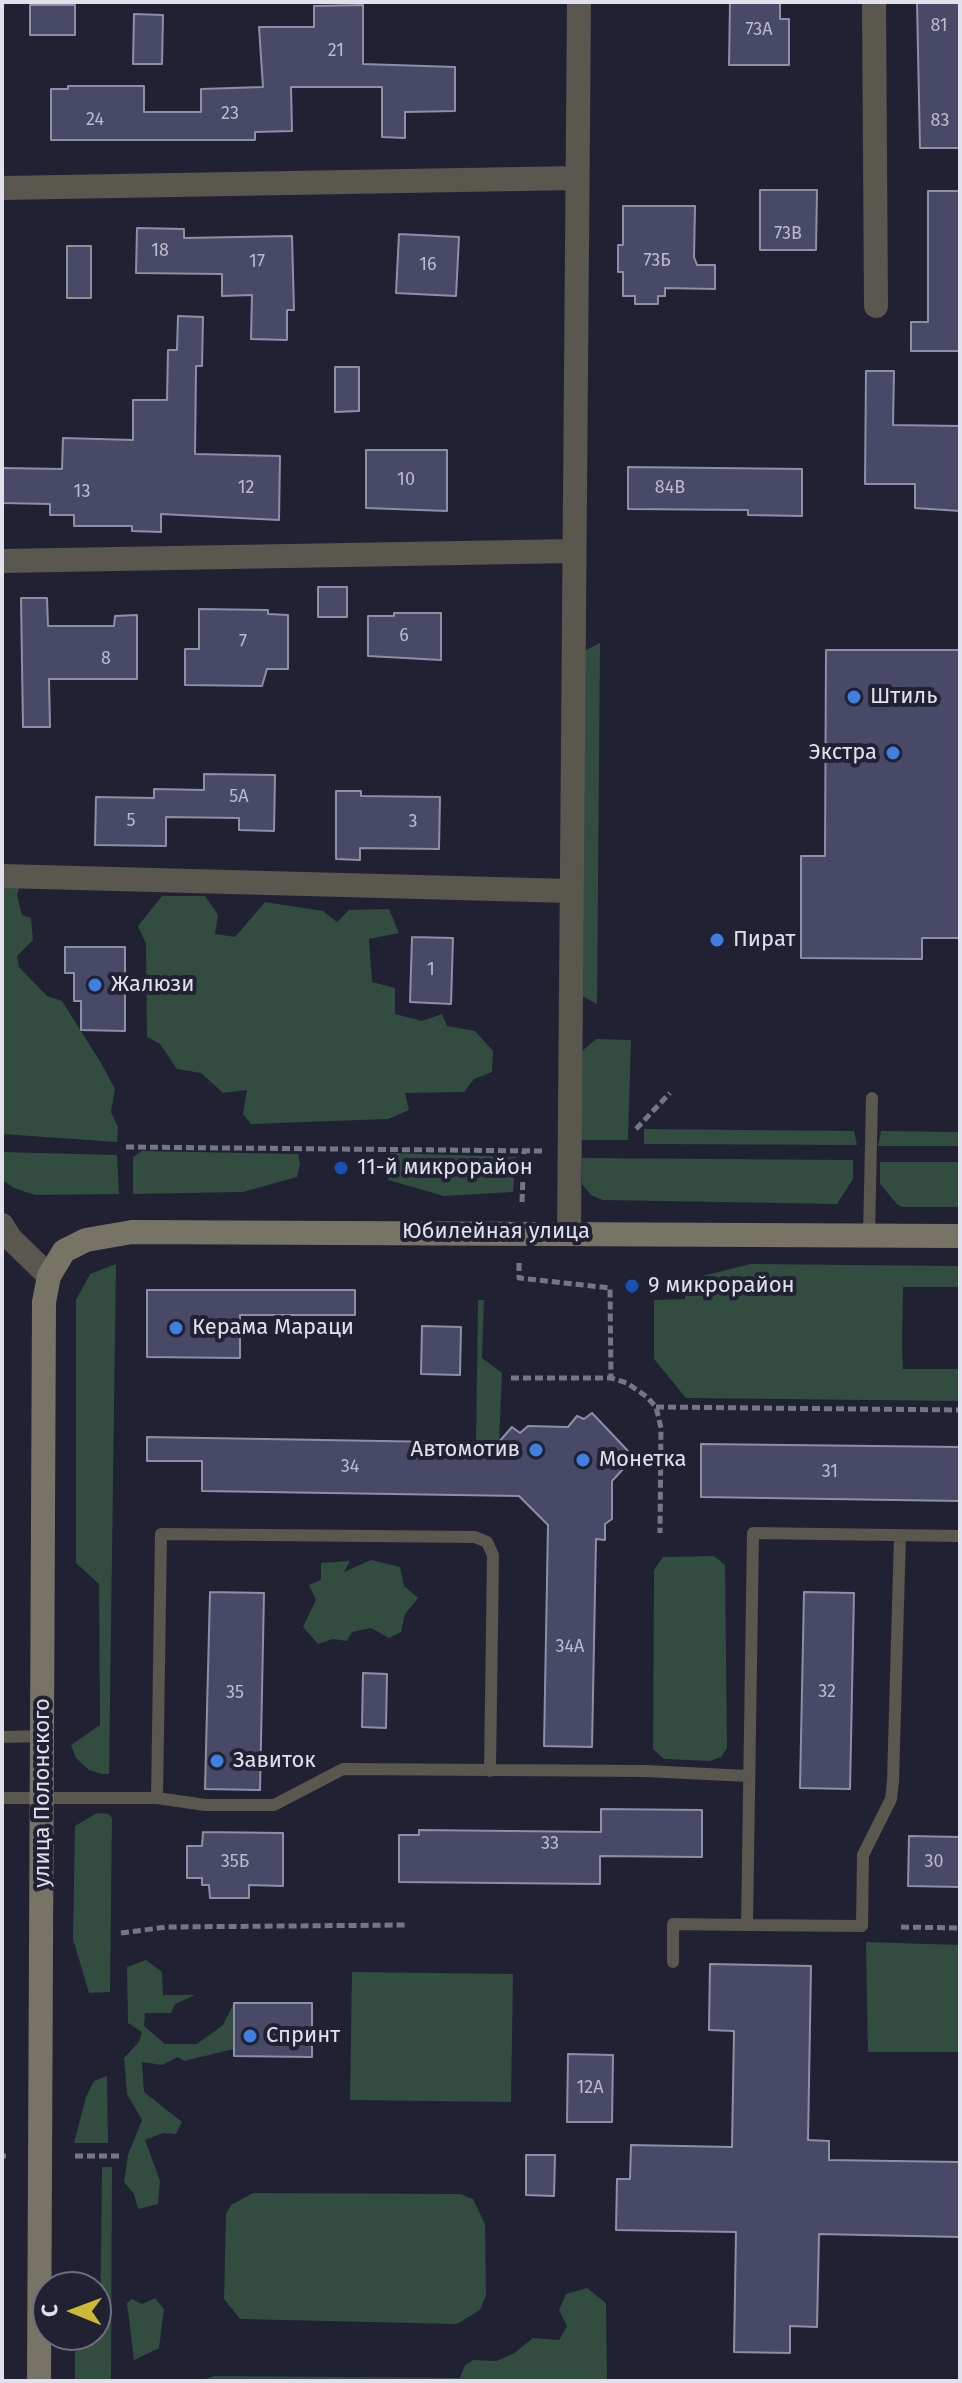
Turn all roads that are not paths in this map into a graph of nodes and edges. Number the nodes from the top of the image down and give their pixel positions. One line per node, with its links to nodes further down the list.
1 (579, 2): 3 (street)
2 (874, 2): 5 (street)
3 (577, 178): 4 (street); 6 (street)
4 (2, 188)
5 (876, 306)
6 (574, 551): 7 (street); 9 (street)
7 (2, 561)
8 (2, 876): 9 (street)
9 (571, 891): 12 (street)
10 (872, 1098): 13 (lane)
11 (2, 1225): 15 (street)
12 (569, 1232): 13 (main road, Юбилейная улица); 15 (main road, Юбилейная улица)
13 (869, 1235): 14 (main road, Юбилейная улица)
14 (960, 1236)
15 (49, 1276): 18 (main road, улица Полонского)
16 (900, 1535): 17 (lane); 21 (lane); 25 (lane)
17 (960, 1536)
18 (43, 1736): 19 (lane); 22 (main road, улица Полонского)
19 (2, 1737)
20 (490, 1771): 21 (lane); 24 (lane); 24 (lane)
21 (748, 1776): 25 (lane)
22 (44, 1797): 23 (lane); 24 (lane); 27 (main road, улица Полонского)
23 (2, 1798)
24 (157, 1798)
25 (747, 1925): 26 (lane)
26 (673, 1962)
27 (39, 2381)

